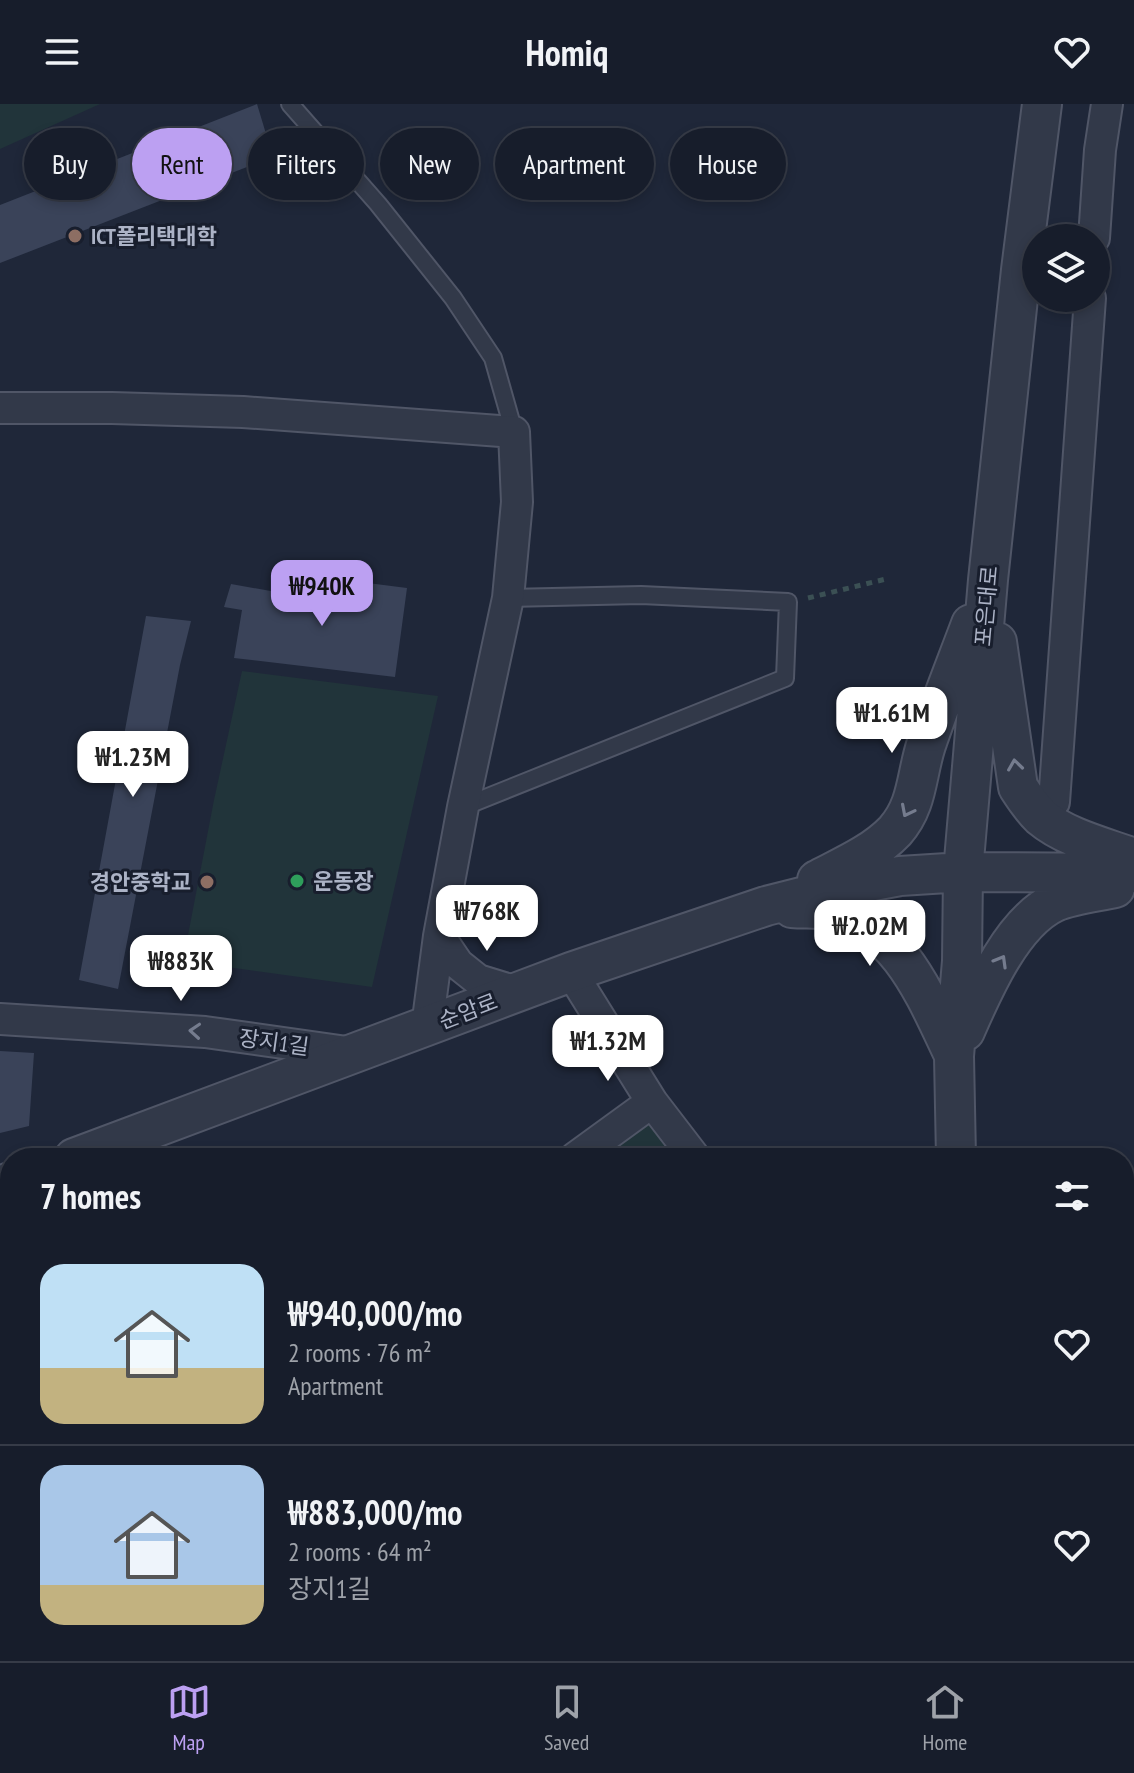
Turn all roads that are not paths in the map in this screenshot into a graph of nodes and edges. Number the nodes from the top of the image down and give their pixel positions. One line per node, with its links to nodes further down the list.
1 (290, 104): 7 (lane)
2 (1042, 104): 8 (street, 포은대로)
3 (1107, 104): 4 (street)
4 (1095, 224)
5 (1089, 312): 11 (street)
6 (0, 408): 7 (street)
7 (514, 432): 9 (street)
8 (988, 580): 11 (street, one-way to 8); 13 (street, 포은대로); 16 (street, one-way to 16)
9 (508, 598): 10 (street); 10 (lane)
10 (463, 807): 17 (street)
11 (1041, 817): 12 (street)
12 (1134, 858)
13 (963, 872): 14 (street, 순암로); 16 (street, 순암로); 23 (street, 포은대로)
14 (1134, 873)
15 (1134, 883): 23 (street, one-way to 15)
16 (766, 906): 18 (street, 순암로); 23 (street)
17 (439, 936): 19 (street); 21 (street)
18 (571, 972): 19 (street, 순암로); 24 (street)
19 (517, 992): 21 (street, 순암로)
20 (0, 1019): 22 (street, 장지1길, one-way to 20)
21 (427, 1027): 22 (street, 순암로)
22 (356, 1053): 25 (street, 순암로)
23 (954, 1056): 28 (street, 포은대로)
24 (652, 1102): 26 (street); 27 (street)
25 (101, 1148)
26 (589, 1148)
27 (687, 1148)
28 (956, 1148)

